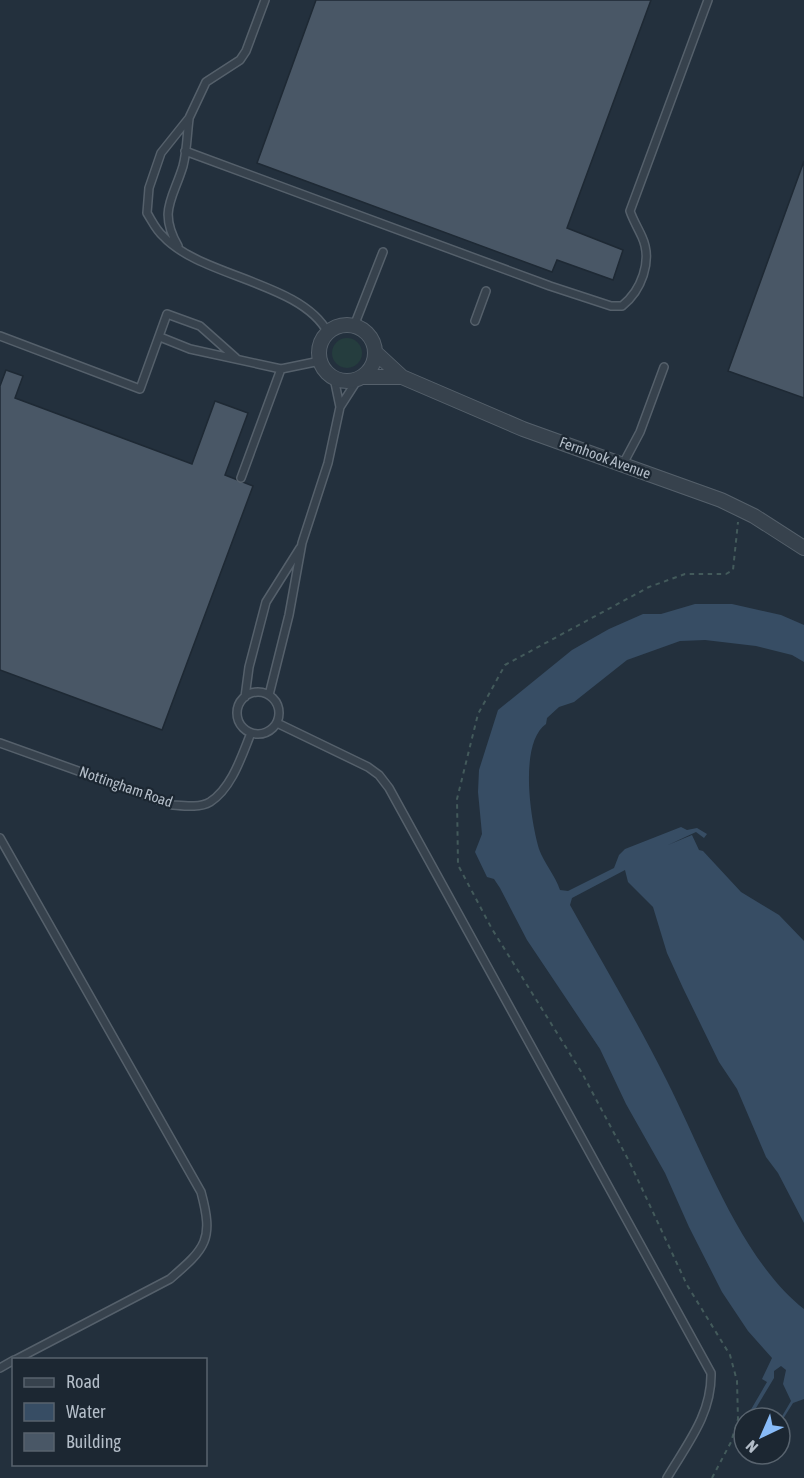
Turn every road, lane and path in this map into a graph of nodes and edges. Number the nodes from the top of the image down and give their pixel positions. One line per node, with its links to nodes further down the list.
1 (265, 0): 3 (lane)
2 (708, 0): 4 (lane)
3 (189, 118): 4 (lane); 5 (lane)
4 (185, 151): 5 (lane)
5 (180, 248): 10 (lane)
6 (383, 252): 9 (lane)
7 (486, 291): 8 (lane)
8 (475, 321)
9 (354, 326): 10 (street); 13 (street)
10 (328, 333): 15 (street)
11 (0, 336): 12 (lane)
12 (160, 337): 14 (lane); 14 (lane)
13 (375, 352): 18 (street, Fernhook Avenue); 20 (street)
14 (236, 358): 17 (lane)
15 (320, 361): 17 (lane); 19 (street)
16 (664, 367): 22 (lane)
17 (281, 369): 23 (lane)
18 (402, 377): 20 (street, Fernhook Avenue); 22 (street, Fernhook Avenue)
19 (334, 378): 20 (street); 21 (lane)
20 (361, 378): 21 (lane)
21 (340, 407): 25 (lane)
22 (623, 464): 24 (street, Fernhook Avenue)
23 (241, 478)
24 (738, 509): 26 (street, Fernhook Avenue); 35 (path)
25 (302, 543): 27 (lane); 28 (lane)
26 (804, 548)
27 (269, 695): 28 (lane); 29 (lane)
28 (245, 696): 30 (lane)
29 (277, 723): 30 (lane); 34 (lane)
30 (251, 733): 31 (lane, Nottingham Road)
31 (0, 743)
32 (0, 838): 33 (lane)
33 (18, 1358)
34 (667, 1478)
35 (712, 1478)

